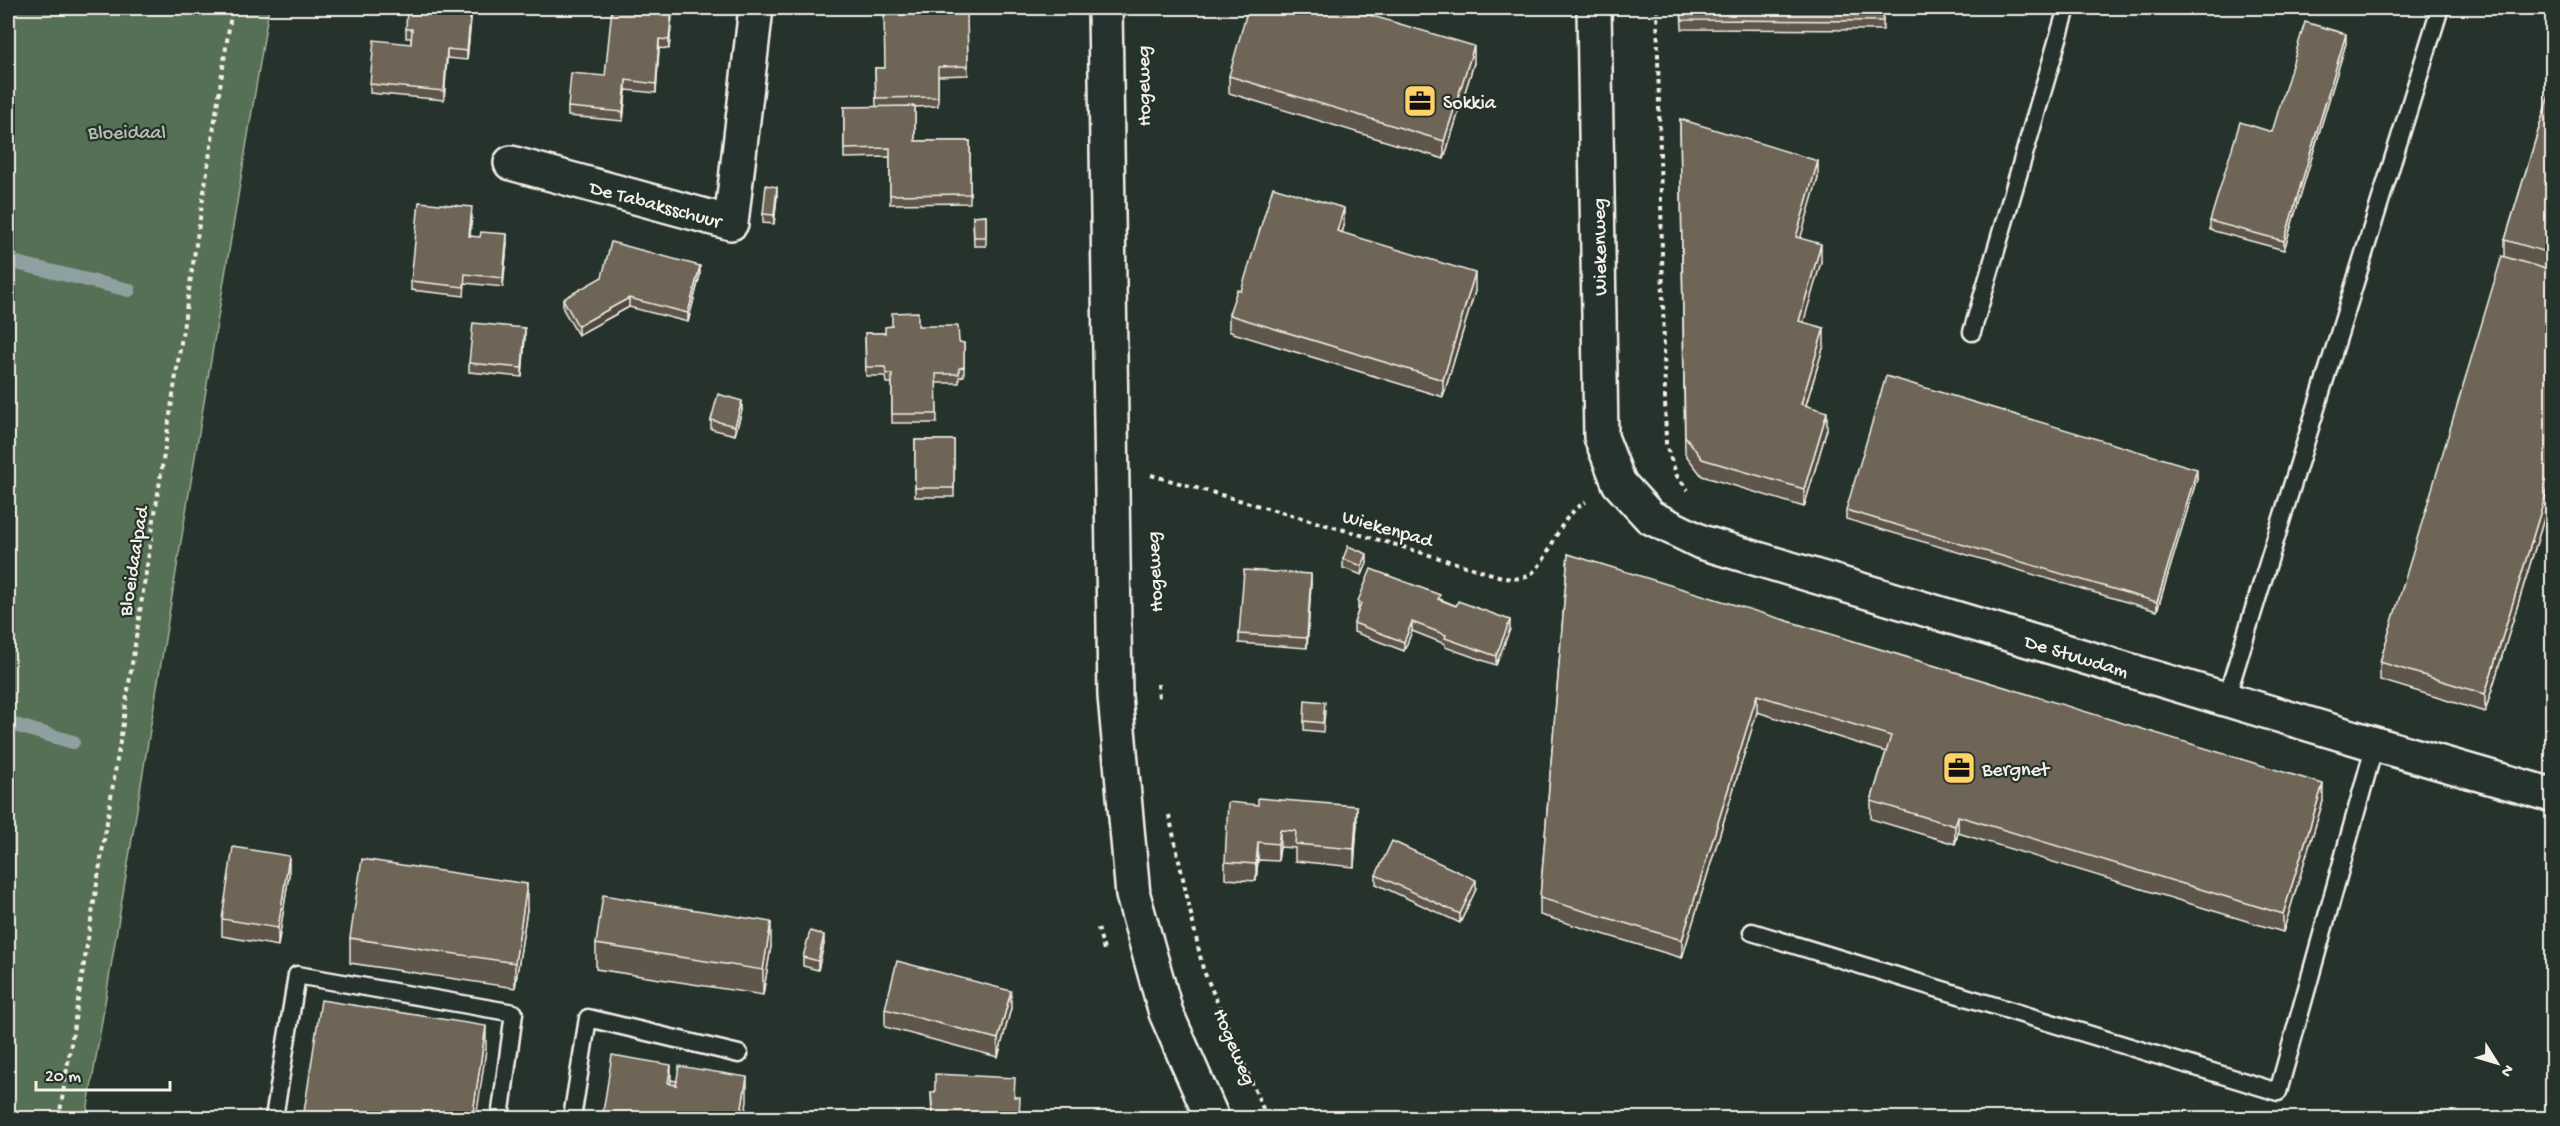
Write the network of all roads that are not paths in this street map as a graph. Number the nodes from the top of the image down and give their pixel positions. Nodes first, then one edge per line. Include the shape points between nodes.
1 (756, 8) edge
2 (1105, 8) edge
3 (1594, 8) edge
4 (2067, 8) edge
5 (2440, 8) edge
6 (511, 163) dead end
7 (1972, 332) dead end
8 (1619, 483) joint
9 (2226, 699) junction
10 (2375, 744) junction
11 (2553, 795) edge
12 (1752, 932) dead end
13 (739, 1054) dead end
14 (274, 1119) edge
15 (500, 1119) edge
16 (572, 1119) edge
17 (1212, 1119) edge

1 - 6 street, De Tabaksschuur via 731,223
2 - 17 street, Hogeweg via 1115,696 1133,895 1166,1013
3 - 8 street, Wiekenweg via 1601,437
4 - 7 lane
5 - 9 lane
8 - 9 street, De Stuwdam via 1650,517 1701,542
9 - 10 street, De Stuwdam
10 - 11 street, De Stuwdam
10 - 12 lane via 2278,1092
13 - 16 lane via 588,1017
14 - 15 lane via 297,975 514,1013

